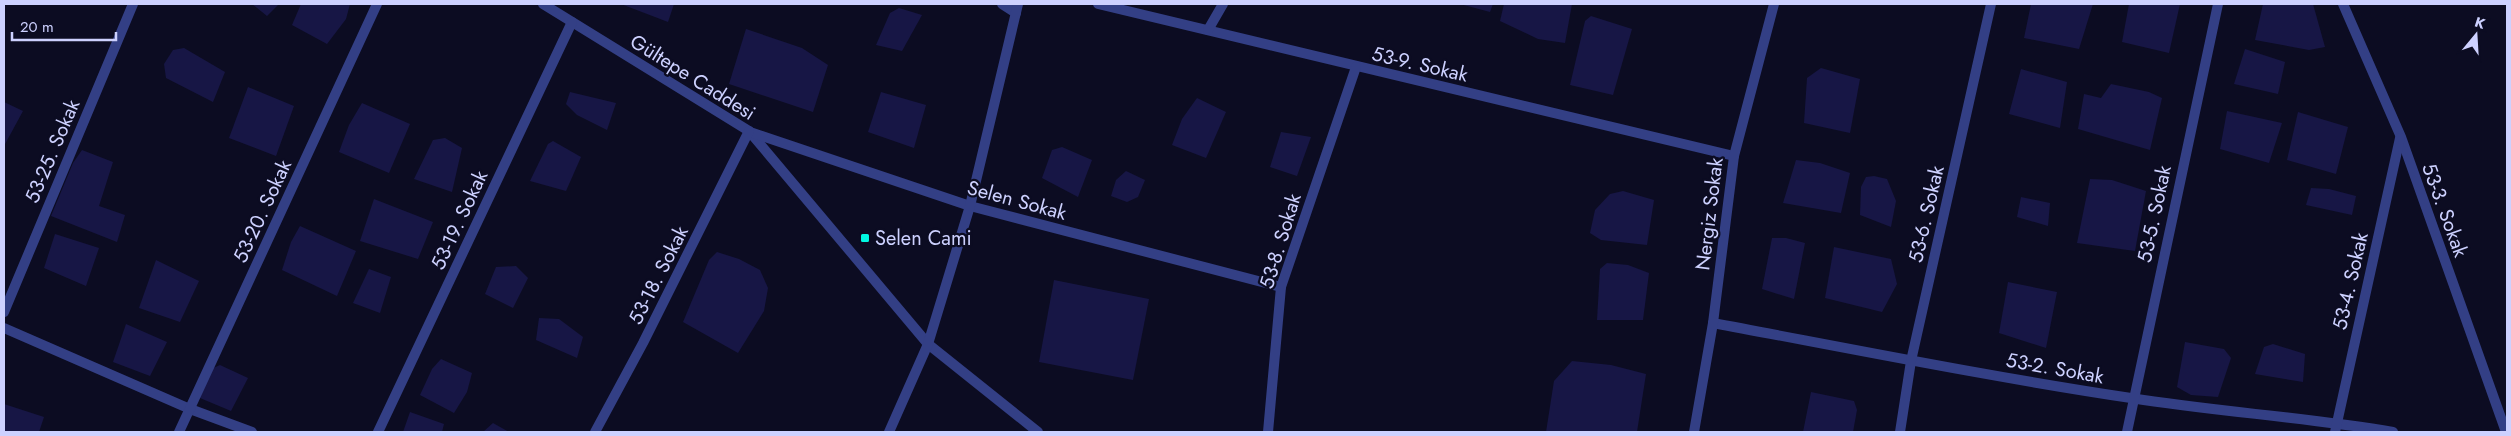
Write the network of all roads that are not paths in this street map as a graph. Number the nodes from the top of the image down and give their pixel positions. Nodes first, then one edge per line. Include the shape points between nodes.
1 (134, 4) edge
2 (377, 4) edge
3 (543, 4) edge
4 (1002, 4) edge
5 (1098, 4) edge
6 (1223, 4) edge
7 (1774, 4) edge
8 (1991, 4) edge
9 (2218, 4) edge
10 (2343, 4) edge
11 (1017, 8) edge
12 (572, 22) junction
13 (1208, 30) junction
14 (1356, 67) junction
15 (749, 131) junction
16 (2401, 137) junction
17 (1734, 156) junction
18 (970, 206) junction
19 (1281, 287) junction
20 (4, 312) edge
21 (1714, 323) junction
22 (4, 328) edge
23 (928, 344) junction
24 (1911, 361) junction
25 (2132, 399) junction
26 (190, 409) junction
27 (2336, 427) edge
28 (179, 432) edge
29 (252, 432) edge
30 (378, 432) edge
31 (595, 432) edge
32 (889, 432) edge
33 (1038, 432) edge
34 (1268, 432) edge
35 (1694, 432) edge
36 (1900, 432) edge
37 (2127, 432) edge
38 (2393, 432) edge
39 (2506, 432) edge

1 - 20 street, 53-25. Sokak
2 - 26 street, 53-20. Sokak
3 - 12 street, Gültepe Caddesi
4 - 11 street
5 - 13 street, 53-9. Sokak
6 - 13 street
7 - 17 street, Nergiz Sokak
8 - 24 street, 53-6. Sokak
9 - 25 street, 53-5. Sokak
10 - 16 street, 53-3. Sokak
11 - 18 street
12 - 15 street, Gültepe Caddesi
12 - 30 street, 53-19. Sokak
13 - 14 street, 53-9. Sokak
14 - 17 street, 53-9. Sokak
14 - 19 street, 53-8. Sokak
15 - 18 street, Selen Sokak
15 - 23 street, Gültepe Caddesi
15 - 31 street, 53-18. Sokak
16 - 27 street, 53-4. Sokak
16 - 39 street, 53-3. Sokak
17 - 21 street, Nergiz Sokak
18 - 19 street, Selen Sokak
18 - 23 street
19 - 34 street, 53-8. Sokak
21 - 24 street, 53-2. Sokak
21 - 35 street, Nergiz Sokak
22 - 26 street
23 - 32 street
23 - 33 street, Gültepe Caddesi
24 - 25 street, 53-2. Sokak
24 - 36 street, 53-6. Sokak
25 - 27 street, 53-2. Sokak
25 - 37 street, 53-5. Sokak
26 - 28 street, 53-20. Sokak
26 - 29 street
27 - 38 street, 53-2. Sokak

